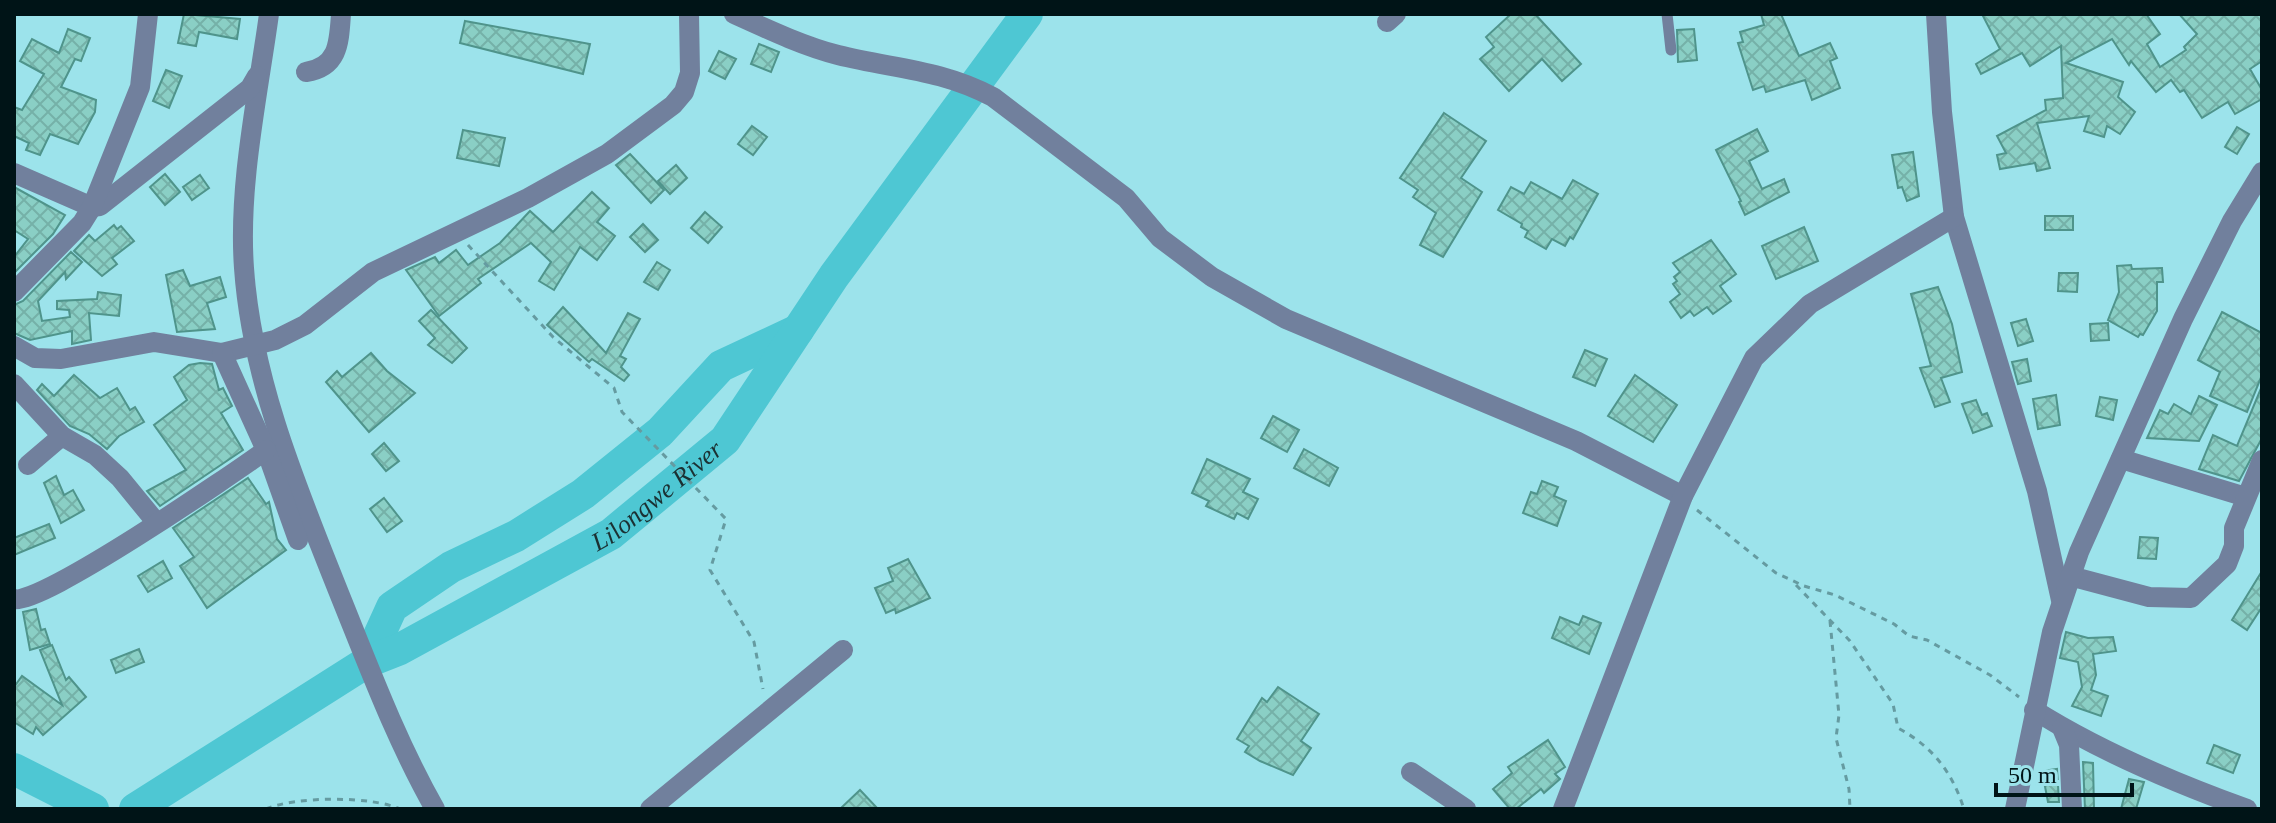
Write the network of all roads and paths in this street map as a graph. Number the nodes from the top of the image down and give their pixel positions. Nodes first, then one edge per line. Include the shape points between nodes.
1 (148, 14) edge
2 (269, 14) edge
3 (341, 14) edge
4 (689, 14) edge
5 (734, 14) edge
6 (1667, 14) edge
7 (1936, 14) edge
8 (1671, 50) dead end
9 (306, 72) dead end
10 (257, 76) junction
11 (14, 173) edge
12 (2260, 182) edge
13 (92, 207) junction
14 (1954, 217) junction
15 (456, 232) junction
16 (14, 292) edge
17 (253, 345) junction
18 (14, 346) edge
19 (222, 353) junction
20 (14, 384) edge
21 (62, 436) junction
22 (266, 450) junction
23 (2121, 459) junction
24 (2262, 460) edge
25 (28, 465) dead end
26 (1683, 496) junction
27 (2246, 497) junction
28 (156, 522) junction
29 (298, 540) dead end
30 (2070, 576) junction
31 (1793, 582) junction
32 (14, 599) edge
33 (2061, 600) junction
34 (1830, 621) junction
35 (843, 650) dead end
36 (2034, 710) junction
37 (770, 712) junction
38 (2062, 728) junction
39 (1411, 772) dead end
40 (266, 809) edge
41 (400, 809) edge
42 (435, 809) edge
43 (650, 809) edge
44 (1466, 809) edge
45 (1563, 809) edge
46 (1850, 809) edge
47 (1964, 809) edge
48 (2015, 809) edge
49 (2072, 809) edge
50 (2247, 809) edge

1 - 13 street via 140,87
2 - 10 street
3 - 9 street via 332,61
4 - 15 street via 690,73 673,105 607,154
5 - 26 street via 836,54 936,72 974,87 1126,198 1160,238 1212,277 1286,319 1576,441
6 - 8 lane
7 - 14 street
10 - 13 street via 250,88 129,185
10 - 17 street via 243,264
11 - 13 street
12 - 23 street via 2209,266
13 - 16 street
14 - 26 street via 1810,304 1769,341 1735,390
14 - 33 street via 2037,491
15 - 17 street via 373,272 305,325
15 - 37 path via 553,337 614,388 622,412 726,519 710,570 754,642
17 - 19 street
17 - 42 street via 323,552 411,767
18 - 19 street via 35,358 154,342
19 - 22 street
20 - 21 street
21 - 25 street
21 - 28 street via 95,455
22 - 28 street
22 - 29 street
23 - 27 street
23 - 30 street
24 - 27 street
26 - 31 path
26 - 45 street
27 - 30 street via 2227,564 2191,598 2149,597
28 - 32 street via 80,572 32,597
30 - 33 street
31 - 34 path
31 - 36 path via 1835,595 1909,636 1927,640 2006,685
33 - 36 street
34 - 46 path via 1839,715 1836,738
34 - 47 path via 1893,704 1898,728 1939,758
35 - 37 street
36 - 38 street
36 - 48 street
37 - 43 street
38 - 49 street via 2069,745
38 - 50 street
39 - 44 street
40 - 41 path via 317,798

